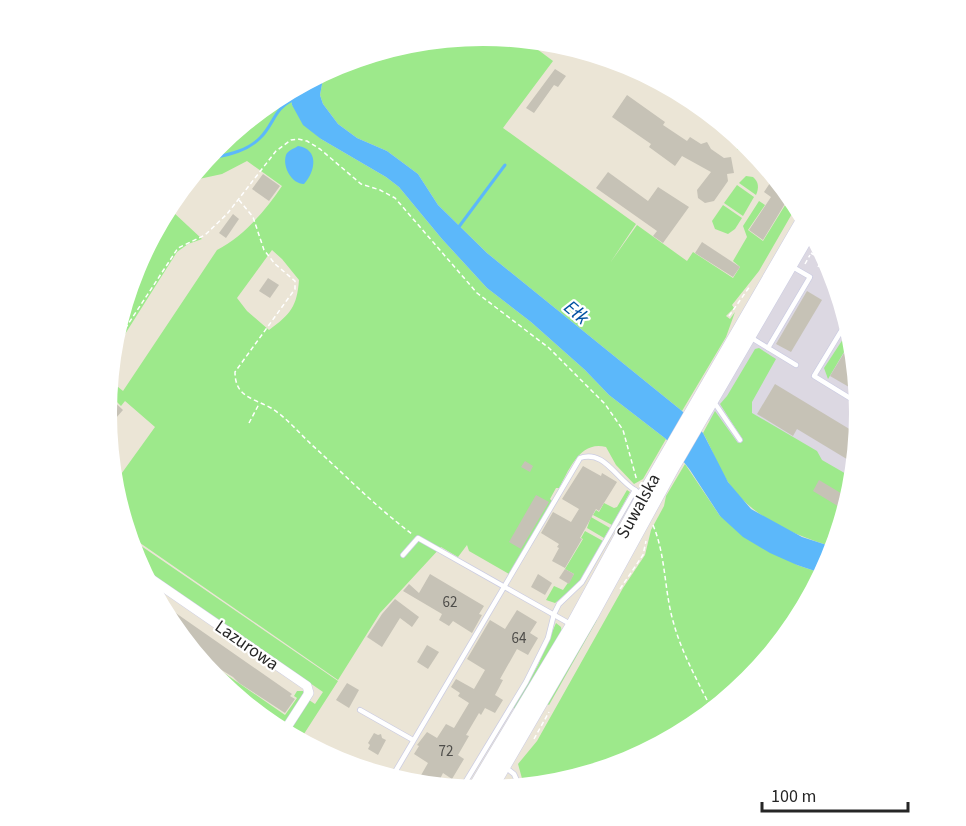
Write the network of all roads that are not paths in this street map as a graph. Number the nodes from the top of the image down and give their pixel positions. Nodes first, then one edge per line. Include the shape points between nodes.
1 (799, 229) edge
2 (805, 238) edge
3 (786, 262) junction
4 (840, 333) edge
5 (744, 334) junction
6 (768, 348) junction
7 (796, 365) dead end
8 (849, 397) edge
9 (703, 407) junction
10 (740, 440) dead end
11 (644, 495) junction
12 (403, 555) dead end
13 (159, 585) edge
14 (505, 587) junction
15 (554, 614) junction
16 (578, 628) junction
17 (360, 710) dead end
18 (514, 715) junction
19 (289, 724) edge
20 (413, 740) junction
21 (499, 763) junction
22 (397, 769) edge
23 (516, 778) edge
24 (468, 779) edge
25 (483, 780) edge
26 (493, 780) edge

1 - 3 street, Suwalska
2 - 3 street, Suwalska
3 - 5 street, Suwalska
3 - 6 lane via 810,277
4 - 8 lane via 814,376
5 - 6 lane
5 - 9 street, Suwalska
6 - 7 lane
9 - 10 lane via 716,405
9 - 11 street, Suwalska
11 - 14 lane, Suwalska via 627,486 599,458 580,458
11 - 15 lane via 582,582
11 - 16 street, Suwalska
11 - 16 street, Suwalska via 643,518
12 - 14 lane via 418,538
13 - 19 street, Lazurowa via 307,686 309,693
14 - 15 lane
14 - 20 lane, Suwalska
15 - 16 lane
15 - 18 lane via 546,643
16 - 18 street, Suwalska
16 - 21 street, Suwalska
17 - 20 lane
18 - 21 street, Suwalska
18 - 24 lane
20 - 22 lane, Suwalska
21 - 23 lane
21 - 25 street, Suwalska
21 - 26 street, Suwalska

